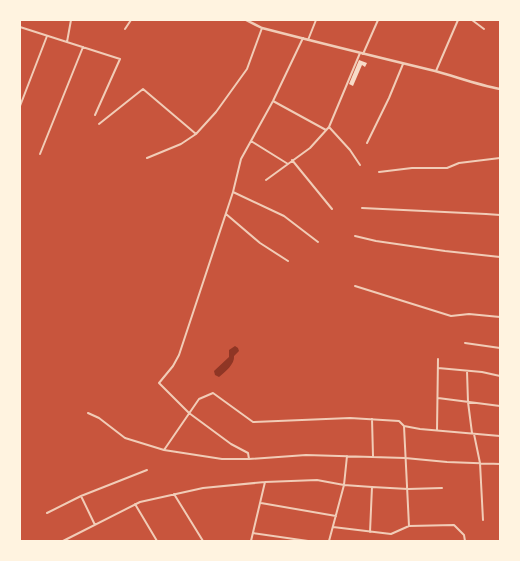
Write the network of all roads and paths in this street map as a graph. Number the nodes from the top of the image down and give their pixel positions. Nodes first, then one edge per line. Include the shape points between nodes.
1 (71, 20) edge
2 (131, 20) edge
3 (246, 20) edge
4 (316, 20) edge
5 (378, 20) edge
6 (458, 20) edge
7 (472, 20) edge
8 (20, 27) edge
9 (262, 28) junction
10 (125, 29) dead end
11 (484, 29) dead end
12 (47, 36) junction
13 (302, 38) junction
14 (308, 40) junction
15 (67, 42) junction
16 (83, 47) junction
17 (361, 53) junction
18 (403, 64) junction
19 (436, 71) junction
20 (500, 89) edge
21 (273, 101) junction
22 (20, 106) edge
23 (95, 115) dead end
24 (99, 124) dead end
25 (330, 127) junction
26 (326, 131) junction
27 (196, 134) junction
28 (251, 141) junction
29 (367, 143) dead end
30 (40, 154) dead end
31 (147, 158) dead end
32 (500, 158) edge
33 (292, 160) junction
34 (288, 164) junction
35 (360, 165) dead end
36 (379, 172) dead end
37 (266, 180) dead end
38 (233, 192) junction
39 (362, 208) dead end
40 (332, 209) dead end
41 (226, 214) junction
42 (500, 216) edge
43 (355, 236) dead end
44 (318, 242) dead end
45 (500, 257) edge
46 (288, 261) dead end
47 (355, 286) dead end
48 (500, 317) edge
49 (465, 343) dead end
50 (500, 348) edge
51 (438, 359) dead end
52 (438, 368) junction
53 (467, 371) junction
54 (500, 376) edge
55 (438, 398) junction
56 (468, 402) junction
57 (500, 406) edge
58 (88, 413) dead end
59 (189, 413) junction
60 (372, 419) junction
61 (404, 426) junction
62 (437, 430) junction
63 (473, 434) junction
64 (500, 436) edge
65 (164, 450) junction
66 (347, 456) junction
67 (373, 456) junction
68 (405, 458) junction
69 (249, 459) junction
70 (480, 463) junction
71 (500, 464) edge
72 (147, 470) dead end
73 (265, 482) junction
74 (344, 485) junction
75 (372, 487) junction
76 (442, 488) dead end
77 (408, 489) junction
78 (174, 494) junction
79 (81, 496) junction
80 (261, 503) junction
81 (134, 504) junction
82 (47, 514) dead end
83 (336, 516) junction
84 (483, 520) dead end
85 (95, 525) junction
86 (409, 526) junction
87 (333, 527) junction
88 (370, 532) junction
89 (253, 533) junction
90 (63, 541) edge
91 (157, 541) edge
92 (203, 541) edge
93 (251, 541) edge
94 (308, 541) edge
95 (329, 541) edge
96 (465, 541) edge

1 - 15 street
2 - 10 street
3 - 9 street
4 - 14 street
5 - 17 street
6 - 19 street
7 - 11 street
8 - 12 street
9 - 13 street
9 - 27 street via 247,69 216,112
12 - 15 street
12 - 22 street
13 - 14 street
13 - 21 street
14 - 17 street
15 - 16 street
16 - 23 street via 120,59
16 - 30 street
17 - 18 street
17 - 25 street
18 - 19 street
18 - 29 street via 390,98
19 - 20 street
21 - 26 street
21 - 28 street
24 - 27 street via 143,89
25 - 26 street
25 - 35 street
26 - 33 street via 310,148
27 - 31 street via 181,144
28 - 34 street
28 - 38 street via 241,159
32 - 36 street via 459,163 447,168 412,168
33 - 34 street
33 - 40 street
34 - 37 street
38 - 41 street
38 - 44 street via 284,216
39 - 42 street
41 - 46 street via 260,243
41 - 59 street via 179,355 159,383
43 - 45 street
47 - 48 street via 451,316 468,314
49 - 50 street
51 - 52 street
52 - 53 street
52 - 55 street
53 - 54 street
53 - 56 street
55 - 56 street
55 - 62 street
56 - 57 street
56 - 63 street
58 - 65 street via 99,418 124,438
59 - 60 street via 199,399 213,393 253,422
59 - 65 street
59 - 69 street via 248,454
60 - 61 street via 399,421
60 - 67 street
61 - 62 street
61 - 68 street
62 - 63 street
63 - 64 street
63 - 70 street
65 - 69 street via 222,459
66 - 67 street
66 - 69 street via 306,455
66 - 74 street
67 - 68 street
68 - 70 street
68 - 77 street
70 - 71 street
70 - 84 street
72 - 79 street
73 - 74 street via 317,480
73 - 78 street via 203,488
73 - 80 street
74 - 75 street
74 - 83 street
75 - 77 street
75 - 88 street
76 - 77 street
77 - 86 street
78 - 81 street
78 - 92 street
79 - 82 street
79 - 85 street
80 - 83 street
80 - 89 street
81 - 85 street
81 - 91 street
83 - 87 street
85 - 90 street
86 - 88 street via 391,534
86 - 96 street via 454,525 464,535
87 - 88 street
87 - 95 street
89 - 93 street
89 - 94 street

